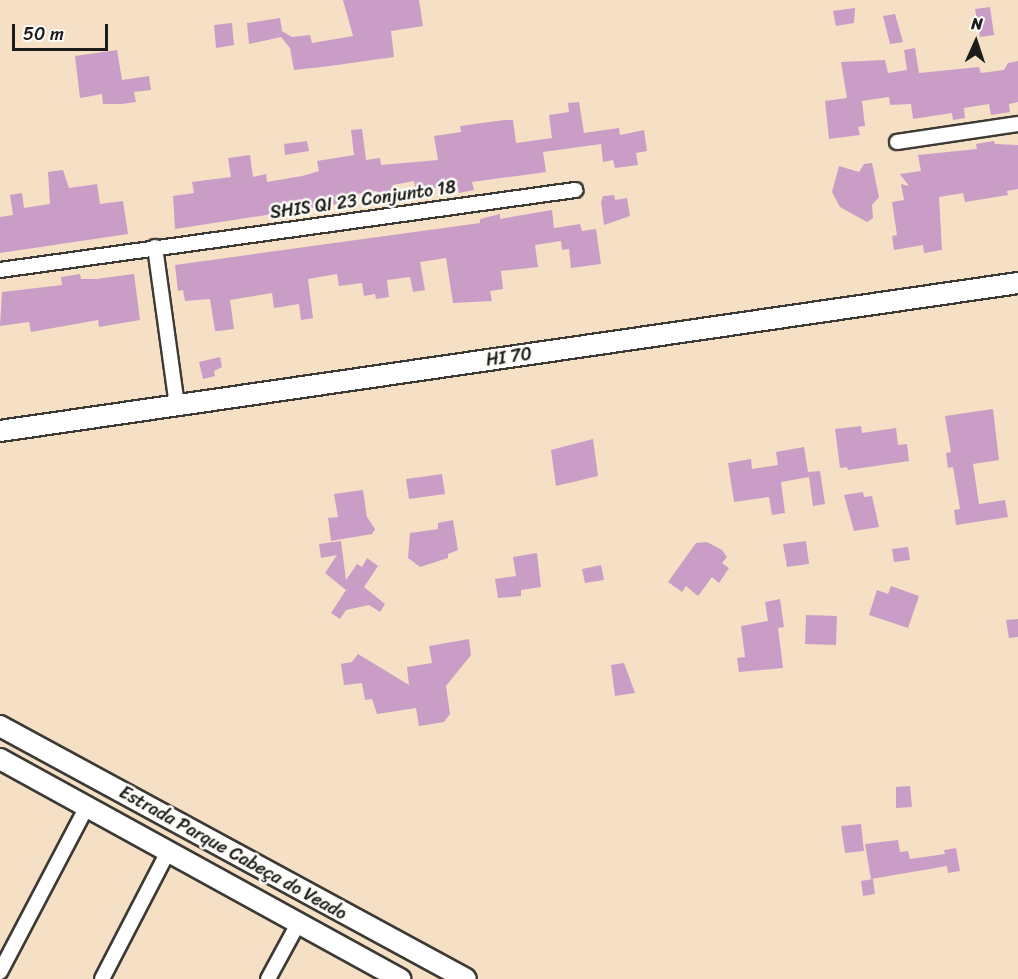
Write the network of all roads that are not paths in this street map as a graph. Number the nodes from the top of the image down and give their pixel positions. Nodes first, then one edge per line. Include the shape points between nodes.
1 (1018, 124) edge
2 (897, 142) dead end
3 (575, 190) dead end
4 (155, 247) junction
5 (0, 270) edge
6 (1018, 283) edge
7 (177, 405) junction
8 (0, 431) edge
9 (0, 726) edge
10 (0, 759) edge
11 (87, 806) junction
12 (169, 850) junction
13 (299, 922) junction
14 (0, 972) edge
15 (379, 974) edge
16 (102, 979) edge
17 (268, 979) edge
18 (400, 979) edge
19 (466, 979) edge

1 - 2 street
3 - 4 street, SHIS QI 23 Conjunto 18
4 - 5 street, SHIS QI 23 Conjunto 18
4 - 7 street
6 - 7 street, HI 70
7 - 8 street, HI 70
9 - 19 street, Estrada Parque Cabeça do Veado
10 - 11 street, Estrada Parque Cabeça do Veado
11 - 12 street, Estrada Parque Cabeça do Veado
11 - 14 street
12 - 13 street, Estrada Parque Cabeça do Veado
12 - 16 street
13 - 15 street, Estrada Parque Cabeça do Veado
13 - 17 street
15 - 18 street, Estrada Parque Cabeça do Veado

